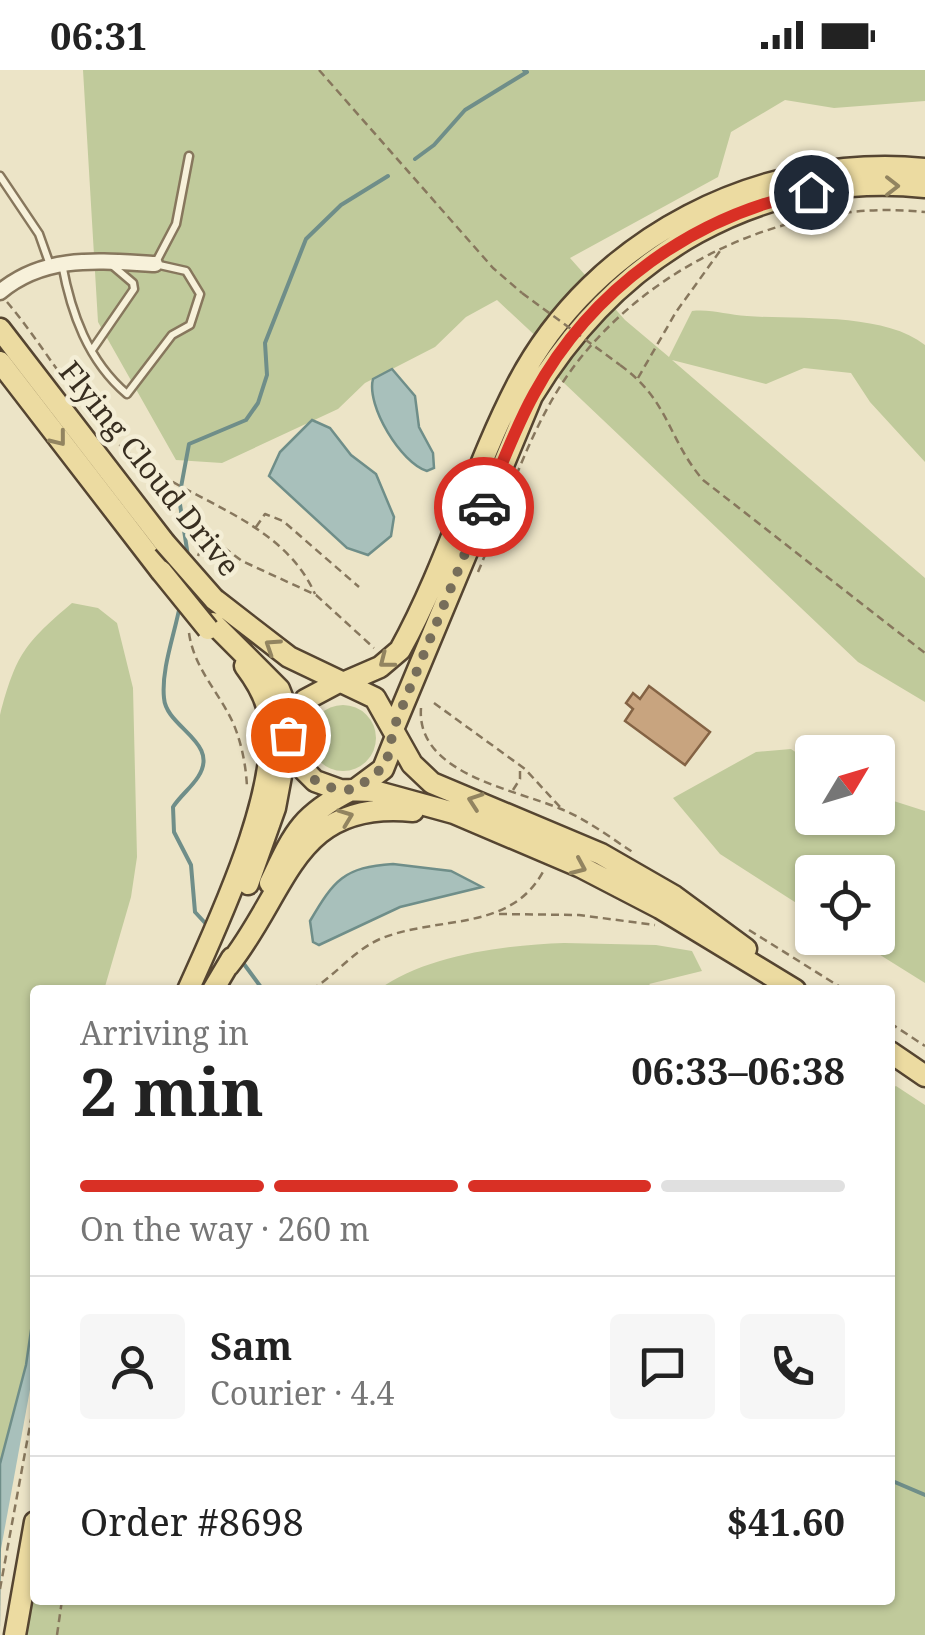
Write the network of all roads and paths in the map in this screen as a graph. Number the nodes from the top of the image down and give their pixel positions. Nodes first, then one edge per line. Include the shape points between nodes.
1 (319, 70) edge
2 (189, 156) dead end
3 (925, 169) edge
4 (0, 176) edge
5 (925, 187) edge
6 (925, 212) edge
7 (721, 250) junction
8 (108, 262) junction
9 (56, 264) junction
10 (156, 264) junction
11 (0, 293) edge
12 (0, 329) edge
13 (92, 350) junction
14 (0, 362) edge
15 (638, 378) junction
16 (255, 528) junction
17 (196, 572) dead end
18 (477, 573) dead end
19 (359, 587) dead end
20 (316, 595) junction
21 (188, 619) dead end
22 (211, 626) junction
23 (374, 648) dead end
24 (925, 652) edge
25 (340, 683) junction
26 (422, 700) dead end
27 (434, 703) dead end
28 (288, 732) junction
29 (394, 733) junction
30 (520, 765) junction
31 (353, 789) junction
32 (512, 790) junction
33 (247, 793) dead end
34 (562, 809) junction
35 (528, 845) junction
36 (551, 854) junction
37 (638, 856) dead end
38 (248, 906) junction
39 (498, 914) junction
40 (658, 925) dead end
41 (749, 930) dead end
42 (192, 985) edge
43 (201, 985) edge
44 (216, 985) edge
45 (318, 985) edge
46 (789, 985) edge
47 (790, 985) edge
48 (837, 985) edge
49 (895, 1026) edge
50 (925, 1046) edge
51 (895, 1055) edge
52 (925, 1076) edge
53 (30, 1425) edge
54 (30, 1550) edge
55 (0, 1589) edge
56 (61, 1605) edge
57 (15, 1635) edge
58 (57, 1635) edge

1 - 15 path, bridge via 492,268
2 - 10 lane via 176,224
3 -> 25 main road via 829,170 768,182 683,218 613,266 566,312 518,384 400,650 380,668
4 - 9 lane
29 -> 5 main road via 532,396 600,304 687,238 756,207 838,187
6 - 7 path via 829,215
7 - 15 path
7 - 18 path via 622,311 575,365 538,430
8 - 9 street
8 - 10 street
8 - 13 lane via 134,290
9 - 11 street
9 - 13 lane
10 - 13 lane via 186,271 200,294 190,325 172,335 127,394
11 - 16 path via 112,438 159,474
25 -> 12 main road, Flying Cloud Drive, bridge via 267,643 214,599
14 -> 22 main road, Flying Cloud Drive, bridge
15 - 24 path via 658,398 703,480
16 - 19 path via 265,514 284,520
16 - 20 path via 289,556
17 - 20 path via 209,538 242,562
20 - 23 path
21 - 33 path via 194,659 234,724
22 - 28 main road, Flying Cloud Drive via 275,684 286,704
22 - 38 main road via 255,680 270,720
25 - 28 main road via 304,700
25 - 29 main road, Flying Cloud Drive via 375,698
26 - 32 path via 422,728 433,750
27 - 30 path
28 - 31 main road, Flying Cloud Drive via 295,759 309,776
28 - 38 main road
29 - 31 main road via 383,769
47 -> 29 main road, Flying Cloud Drive via 638,874 432,783
30 - 32 path
30 - 34 path
31 - 35 main road, Flying Cloud Drive via 454,813
31 - 38 main road via 319,806 296,828
32 - 34 path
34 - 37 path
35 - 36 main road, Flying Cloud Drive
38 -> 35 main road via 312,838 355,812 431,814
36 - 39 path via 532,891
36 -> 46 main road, Flying Cloud Drive via 635,894
38 - 42 main road
38 - 43 main road
38 - 44 main road
39 - 40 path
39 - 45 path via 376,941
41 - 48 path
49 - 50 path
51 - 52 main road
53 - 55 path
54 - 57 main road
56 - 58 path

